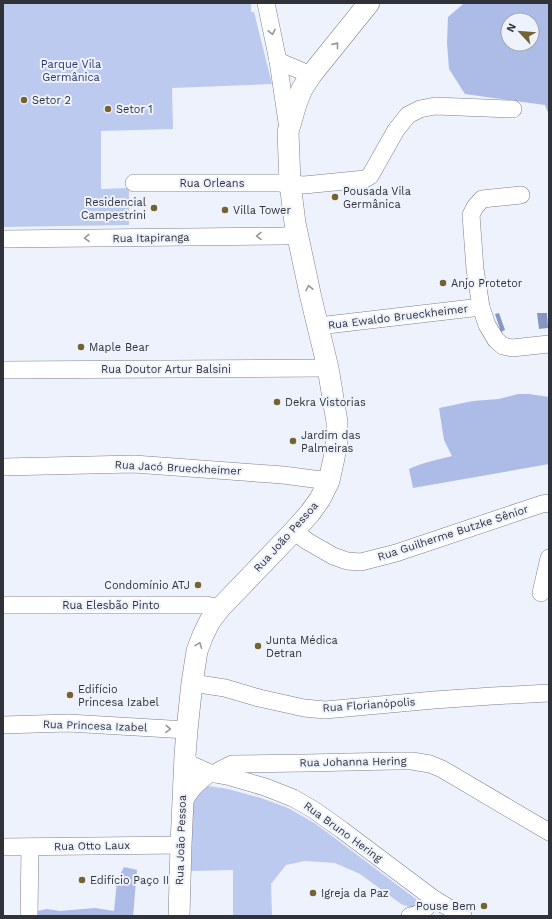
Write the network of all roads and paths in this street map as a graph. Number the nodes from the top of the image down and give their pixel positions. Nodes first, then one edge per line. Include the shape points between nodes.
1 (266, 3) edge
2 (369, 3) edge
3 (278, 61) junction
4 (311, 75) junction
5 (513, 109) dead end
6 (288, 132) junction
7 (134, 183) dead end
8 (290, 183) junction
9 (521, 195) dead end
10 (298, 235) junction
11 (3, 239) edge
12 (480, 307) junction
13 (318, 326) junction
14 (549, 344) edge
15 (328, 368) junction
16 (3, 370) edge
17 (3, 468) edge
18 (329, 482) junction
19 (549, 503) edge
20 (294, 530) junction
21 (549, 558) edge
22 (541, 593) dead end
23 (3, 605) edge
24 (220, 608) junction
25 (192, 683) junction
26 (549, 694) edge
27 (3, 725) edge
28 (187, 730) junction
29 (185, 755) junction
30 (212, 774) junction
31 (182, 805) junction
32 (549, 832) edge
33 (181, 845) junction
34 (3, 846) edge
35 (30, 847) junction
36 (434, 899) junction
37 (29, 916) edge
38 (179, 916) edge
39 (410, 916) edge
40 (464, 916) edge

1 -> 3 street
4 -> 2 main road, Rua João Pessoa
3 - 4 street
3 - 6 street
4 - 6 main road, Rua João Pessoa via 296,104
5 - 8 street, Rua Orleans via 436,106 420,109 408,115 396,130 370,176 365,179 304,185
6 - 8 main road, Rua João Pessoa
7 - 8 street, Rua Orleans
8 - 10 main road, Rua João Pessoa
9 - 12 street via 482,199 471,215
10 -> 11 street, Rua Itapiranga
13 -> 10 main road, Rua João Pessoa
12 - 13 street, Rua Ewaldo Brueckheimer
12 - 14 street, Rua Ewaldo Brueckheimer via 487,325 503,346 512,348
13 - 15 main road, Rua João Pessoa
15 - 16 street, Rua Doutor Artur Balsini
15 - 18 main road, Rua João Pessoa via 337,434
17 - 18 street, Rua Jacó Brueckheimer via 134,464 283,475
18 - 20 main road, Rua João Pessoa via 310,513
19 - 20 street, Rua Guilherme Butzke Sênior via 361,562 333,556
20 - 24 main road, Rua João Pessoa
21 - 22 street
23 - 24 street, Rua Elesbão Pinto via 206,605
25 -> 24 main road, Rua João Pessoa via 197,651 210,621
25 - 26 street, Rua Florianópolis via 225,688 304,708 326,710 434,700
25 - 28 main road, Rua João Pessoa
27 -> 28 street, Rua Princesa Izabel via 68,723
28 - 29 main road, Rua João Pessoa
29 - 30 street, Rua Bruno Hering via 192,765
29 - 31 main road, Rua João Pessoa
30 - 31 street via 196,784
30 - 32 street, Rua Johanna Hering via 232,764 412,761 430,764
30 - 36 street, Rua Bruno Hering via 231,777 294,798 342,830
31 - 33 main road, Rua João Pessoa
33 - 35 street, Rua Otto Laux
33 - 38 main road, Rua João Pessoa
34 - 35 street, Rua Otto Laux
35 - 37 street
36 - 39 street via 424,911
36 - 40 street, Rua Bruno Hering

